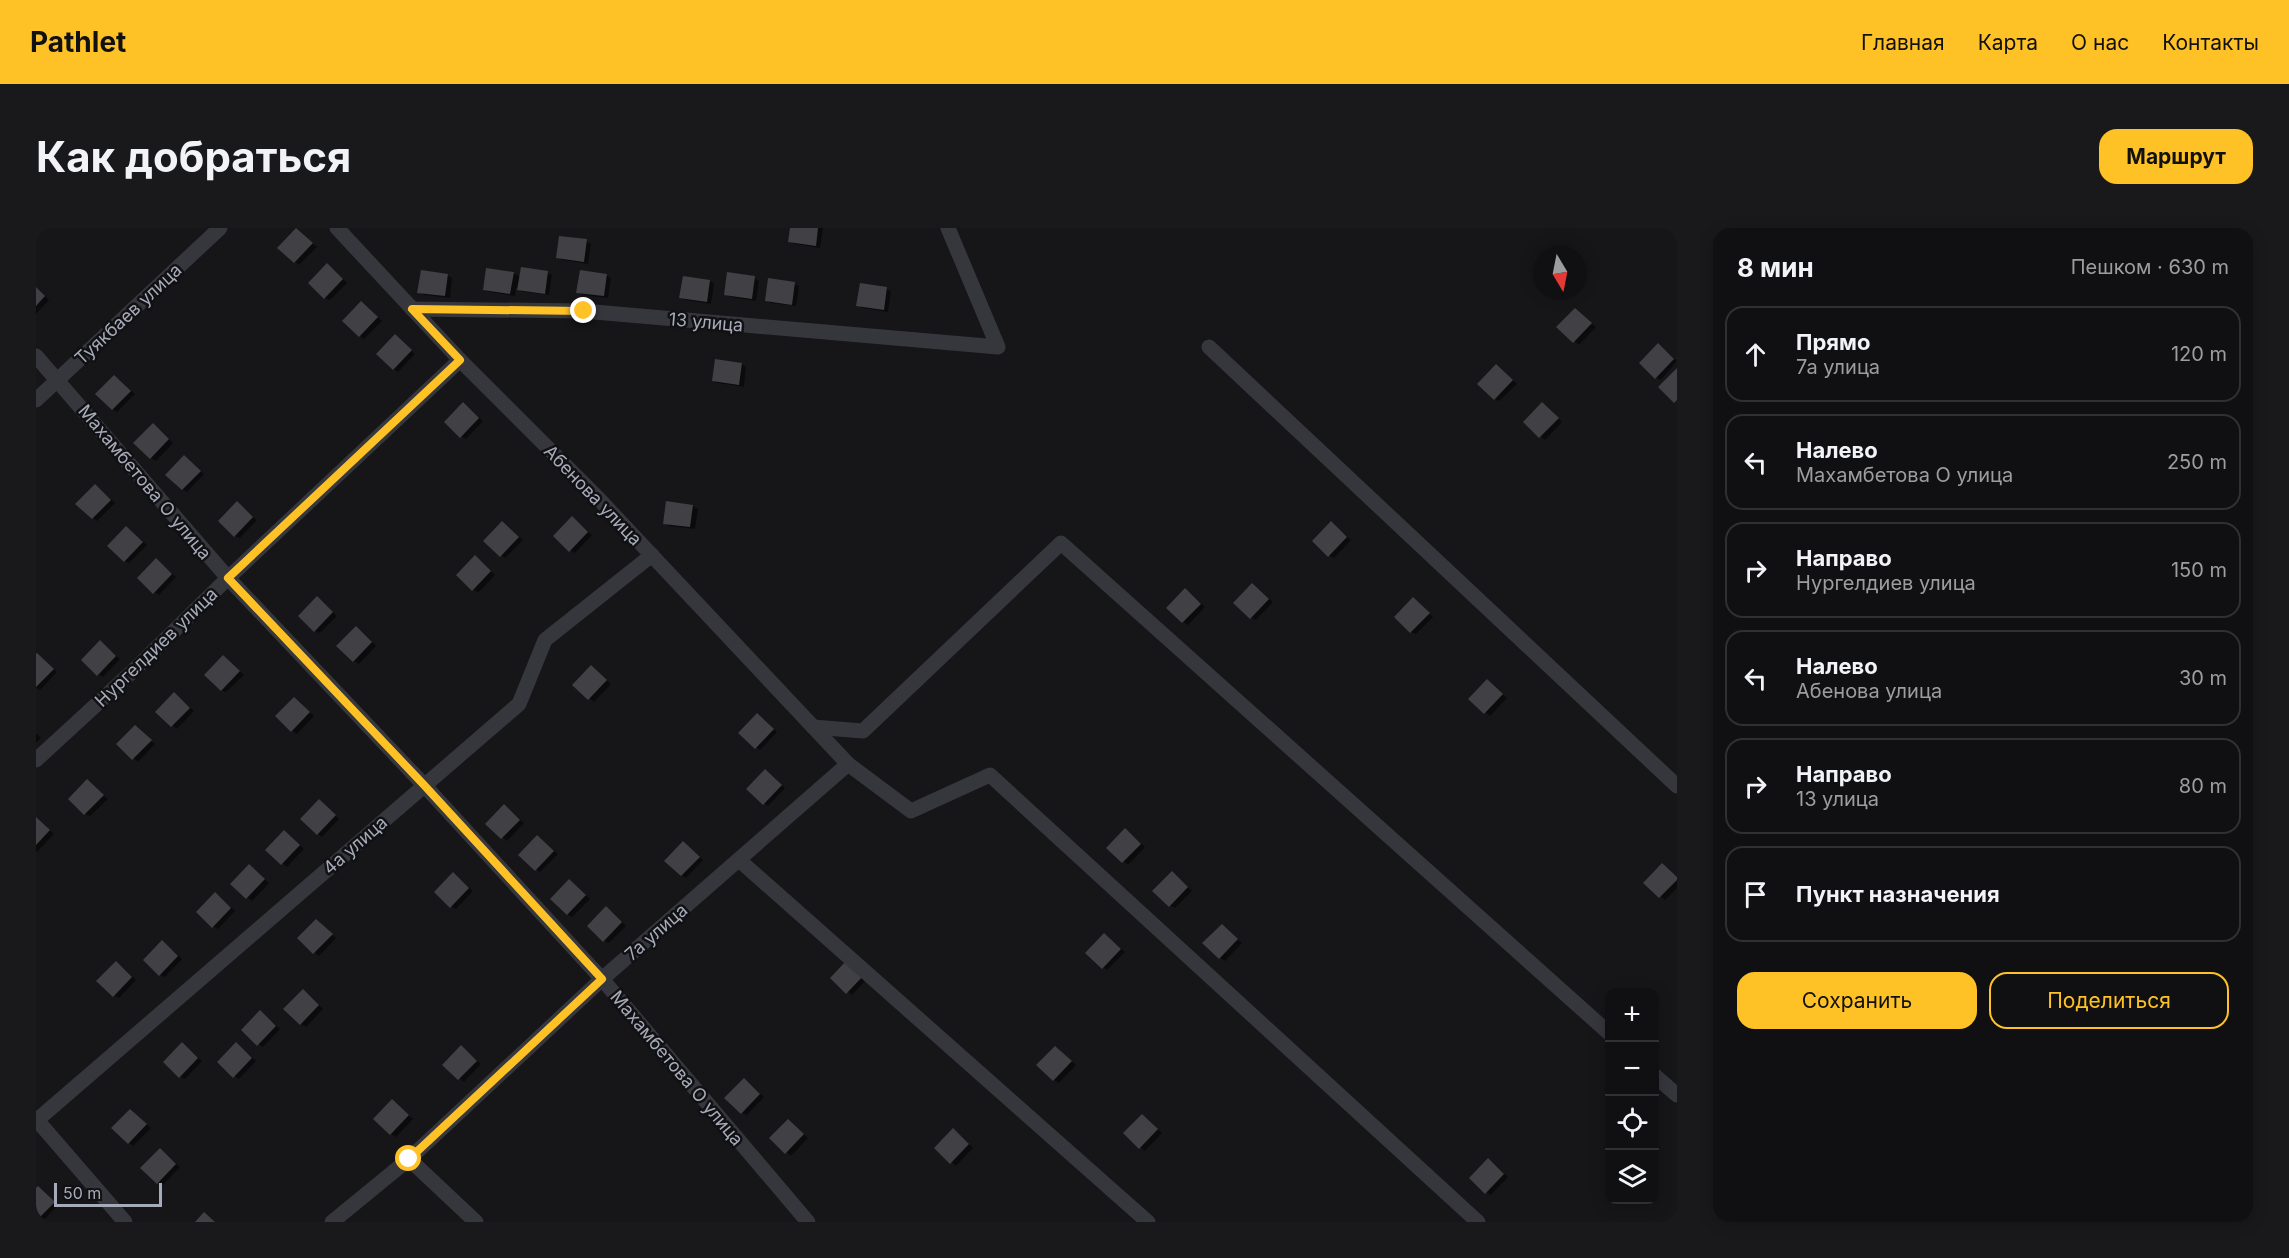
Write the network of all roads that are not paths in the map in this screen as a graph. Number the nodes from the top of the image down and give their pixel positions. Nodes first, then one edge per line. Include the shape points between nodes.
1 (220, 228) edge
2 (337, 228) edge
3 (948, 228) edge
4 (412, 309) junction
5 (1209, 347) dead end
6 (36, 356) edge
7 (460, 360) junction
8 (58, 379) junction
9 (36, 400) edge
10 (652, 555) junction
11 (228, 578) junction
12 (813, 727) junction
13 (36, 760) edge
14 (848, 764) junction
15 (424, 785) junction
16 (1677, 786) edge
17 (739, 860) junction
18 (602, 979) junction
19 (1605, 1030) edge
20 (1659, 1079) edge
21 (1677, 1095) edge
22 (36, 1120) edge
23 (409, 1159) junction
24 (125, 1222) edge
25 (332, 1222) edge
26 (476, 1222) edge
27 (808, 1222) edge
28 (1148, 1222) edge
29 (1478, 1222) edge

1 - 8 street, Туякбаев улица
2 - 4 street, Абенова улица
3 - 4 street, 13 улица via 999,347 584,311
4 - 7 street, Абенова улица
5 - 16 street
6 - 8 street, Махамбетова О улица
7 - 10 street, Абенова улица
7 - 11 street, Нургелдиев улица
8 - 9 street, Туякбаев улица
8 - 11 street, Махамбетова О улица
10 - 12 street, Абенова улица
10 - 15 street, 4а улица via 545,640 519,704
11 - 13 street, Нургелдиев улица
11 - 15 street, Махамбетова О улица
12 - 14 street, Абенова улица
12 - 19 street via 863,731 1060,543
14 - 17 street, 7а улица
14 - 29 street, Абенова улица via 911,811 990,775
15 - 18 street, Махамбетова О улица
15 - 22 street, 4а улица
17 - 18 street, 7а улица
17 - 28 street
18 - 23 street, 7а улица
18 - 27 street, Махамбетова О улица
20 - 21 street
22 - 24 street
23 - 25 street, 7а улица
23 - 26 street

